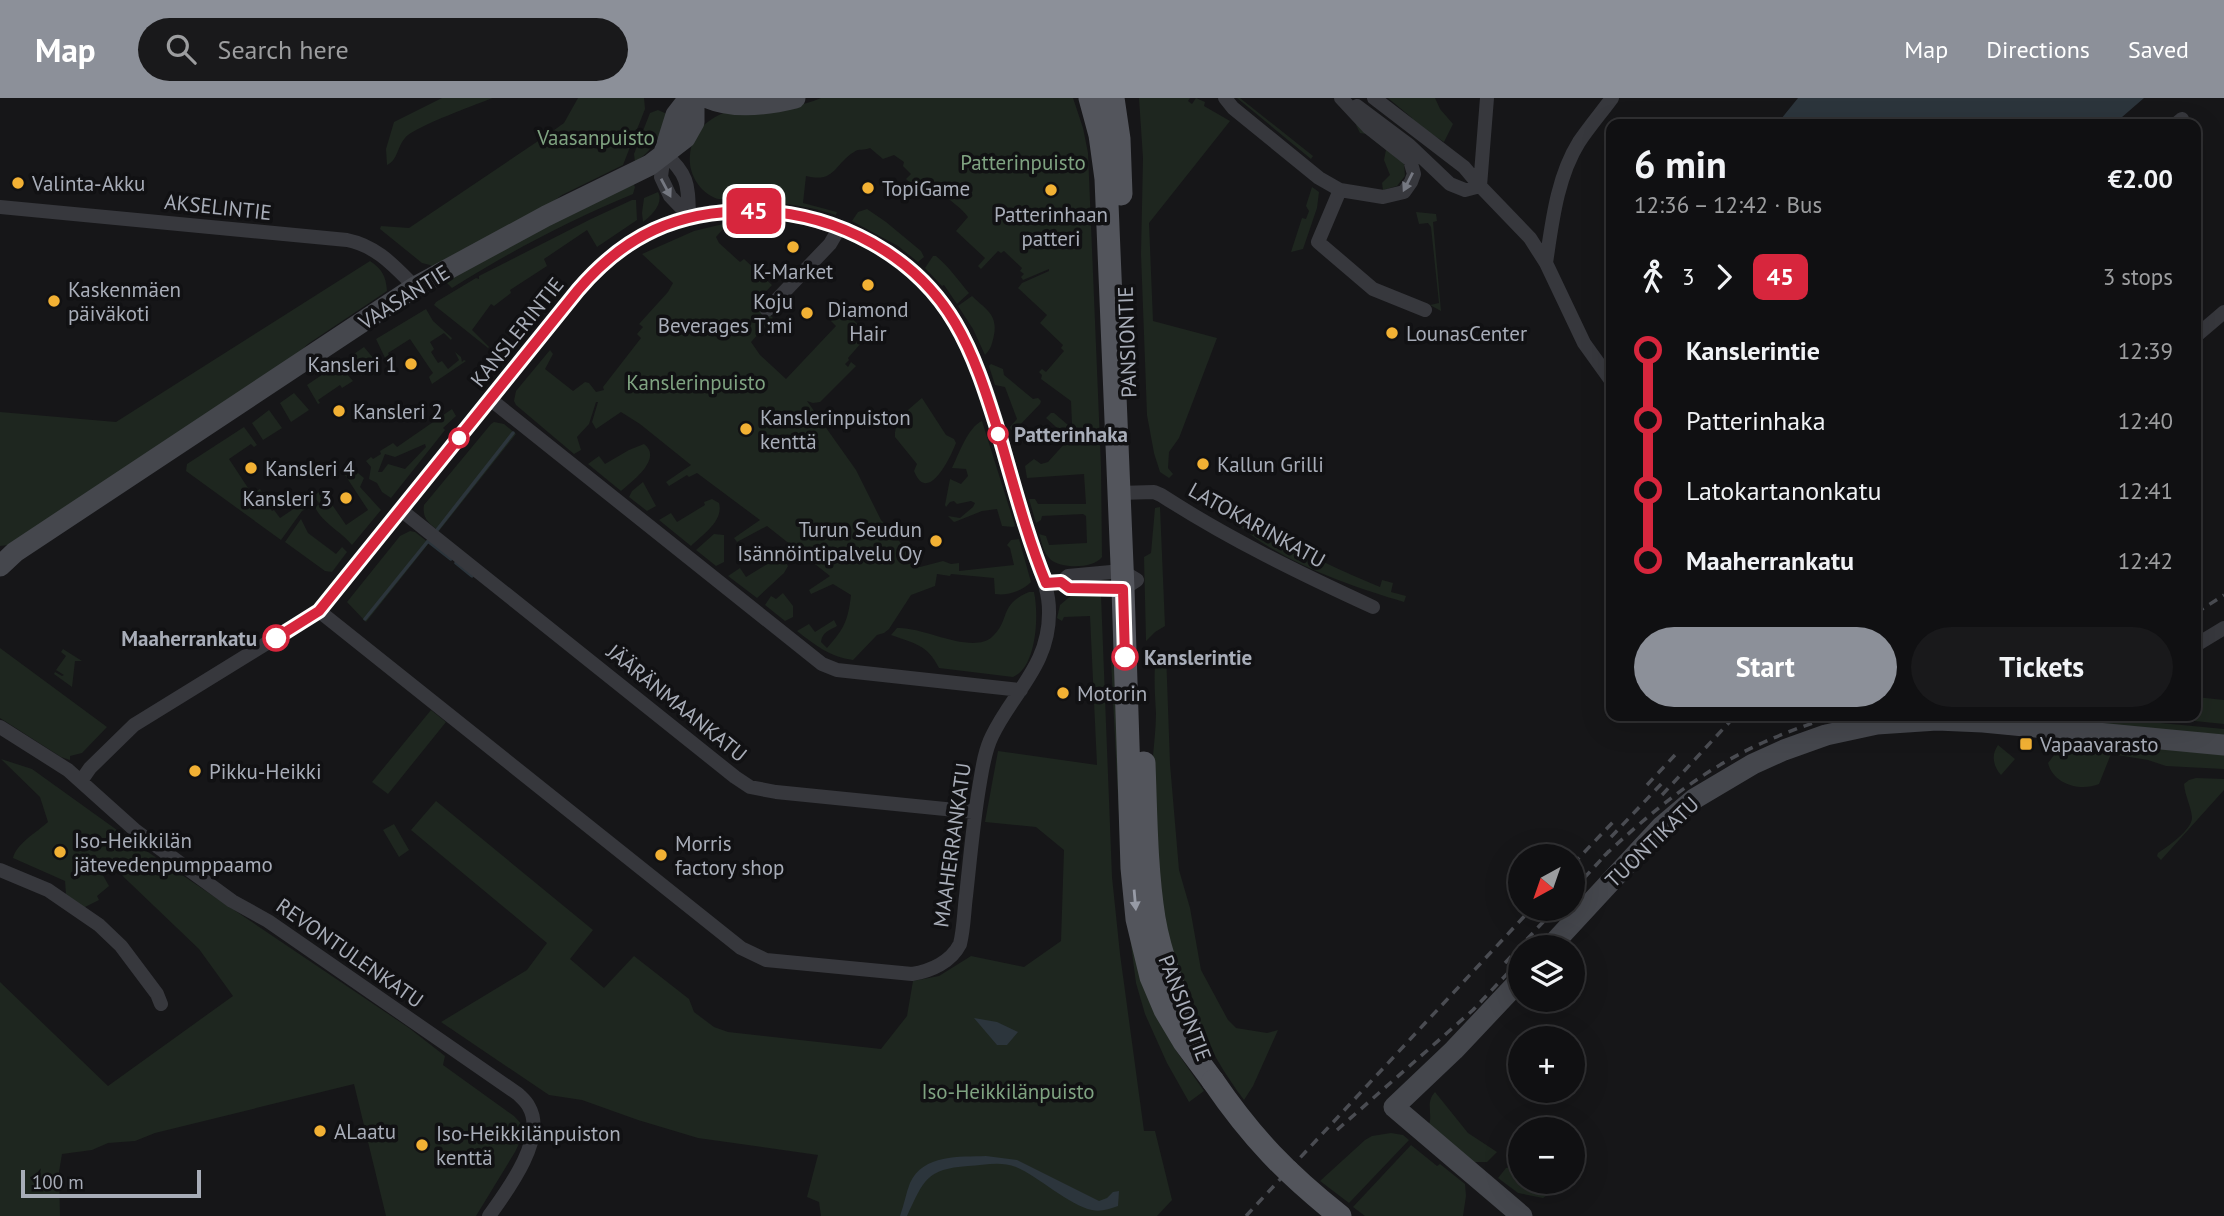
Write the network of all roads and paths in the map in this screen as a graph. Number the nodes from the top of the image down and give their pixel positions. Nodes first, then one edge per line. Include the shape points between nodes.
1 (691, 98) edge
2 (708, 98) edge
3 (795, 98) edge
4 (1090, 98) edge
5 (1113, 98) edge
6 (1225, 98) edge
7 (1343, 98) edge
8 (1374, 98) edge
9 (1487, 98) edge
10 (1612, 98) edge
11 (664, 153) junction
12 (1480, 186) junction
13 (1340, 190) junction
14 (0, 207) edge
15 (690, 216) junction
16 (840, 227) junction
17 (1546, 263) junction
18 (415, 287) junction
19 (768, 310) dead end
20 (1424, 310) dead end
21 (2224, 312) edge
22 (2201, 332) edge
23 (1606, 374) edge
24 (490, 399) junction
25 (1126, 493) junction
26 (401, 510) junction
27 (5, 557) edge
28 (1128, 580) junction
29 (1046, 583) junction
30 (1373, 607) dead end
31 (319, 611) junction
32 (2224, 628) edge
33 (2201, 642) edge
34 (1021, 690) junction
35 (1925, 721) edge
36 (2010, 721) edge
37 (2061, 722) edge
38 (0, 727) edge
39 (2224, 745) edge
40 (81, 781) junction
41 (975, 812) junction
42 (0, 870) edge
43 (1561, 935) edge
44 (1508, 993) edge
45 (161, 1004) dead end
46 (489, 1216) edge
47 (1340, 1216) edge
48 (1522, 1216) edge

1 - 11 street, VAASANTIE via 691,129
2 - 3 street via 762,104
4 - 25 main road, PANSIONTIE via 1106,179
5 - 25 main road, PANSIONTIE via 1120,152
6 - 13 street
7 - 12 street via 1409,145 1450,184 1465,190
7 -> 13 street via 1368,127 1410,160 1414,174 1404,192 1394,196
8 - 12 street via 1457,160
9 - 12 street
10 - 17 street via 1578,143 1570,162 1556,205
11 - 15 street via 679,166 688,186
11 -> 15 street via 660,177 670,196
11 - 18 street, VAASANTIE
12 - 17 street via 1530,238
13 - 20 street via 1318,242 1373,289
14 - 18 street, AKSELINTIE via 356,242 372,248
15 - 16 street, KANSLERINTIE via 727,211 782,213
15 - 24 street, KANSLERINTIE via 645,234 598,268
16 - 19 street via 830,244
16 - 29 street, KANSLERINTIE via 882,249 915,274 963,335 981,377
17 - 23 street via 1584,343
18 - 27 street, VAASANTIE
21 - 22 street
24 - 26 street, KANSLERINTIE
24 - 34 street via 822,664 836,670
25 - 28 main road, PANSIONTIE
25 - 30 street, LATOKARINKATU via 1161,495 1257,551
26 - 31 street, KANSLERINTIE
26 - 41 street, JÄÄRÄNMAANKATU via 750,786
28 - 29 street via 1068,576 1061,582
28 - 47 main road, PANSIONTIE, bridge via 1132,868 1141,944 1151,977 1184,1042 1246,1127 1303,1186
29 - 34 street, MAAHERRANKATU via 1046,638 1037,666
31 - 40 street, KANSLERINTIE via 134,724
31 - 41 street, MAAHERRANKATU via 711,926 766,960 912,974 943,963 961,940
32 - 33 street
34 - 41 street, MAAHERRANKATU via 991,738
35 - 43 street, TUONTIKATU via 1892,722 1826,736 1768,756 1729,776 1680,810
36 - 37 street, TUONTIKATU
37 - 39 street, TUONTIKATU
38 - 40 street, REVONTULENKATU
40 - 46 street, REVONTULENKATU via 136,831 222,894 518,1094 530,1107 534,1121 530,1147
42 - 45 street via 48,890 111,935
44 - 48 street via 1394,1107

